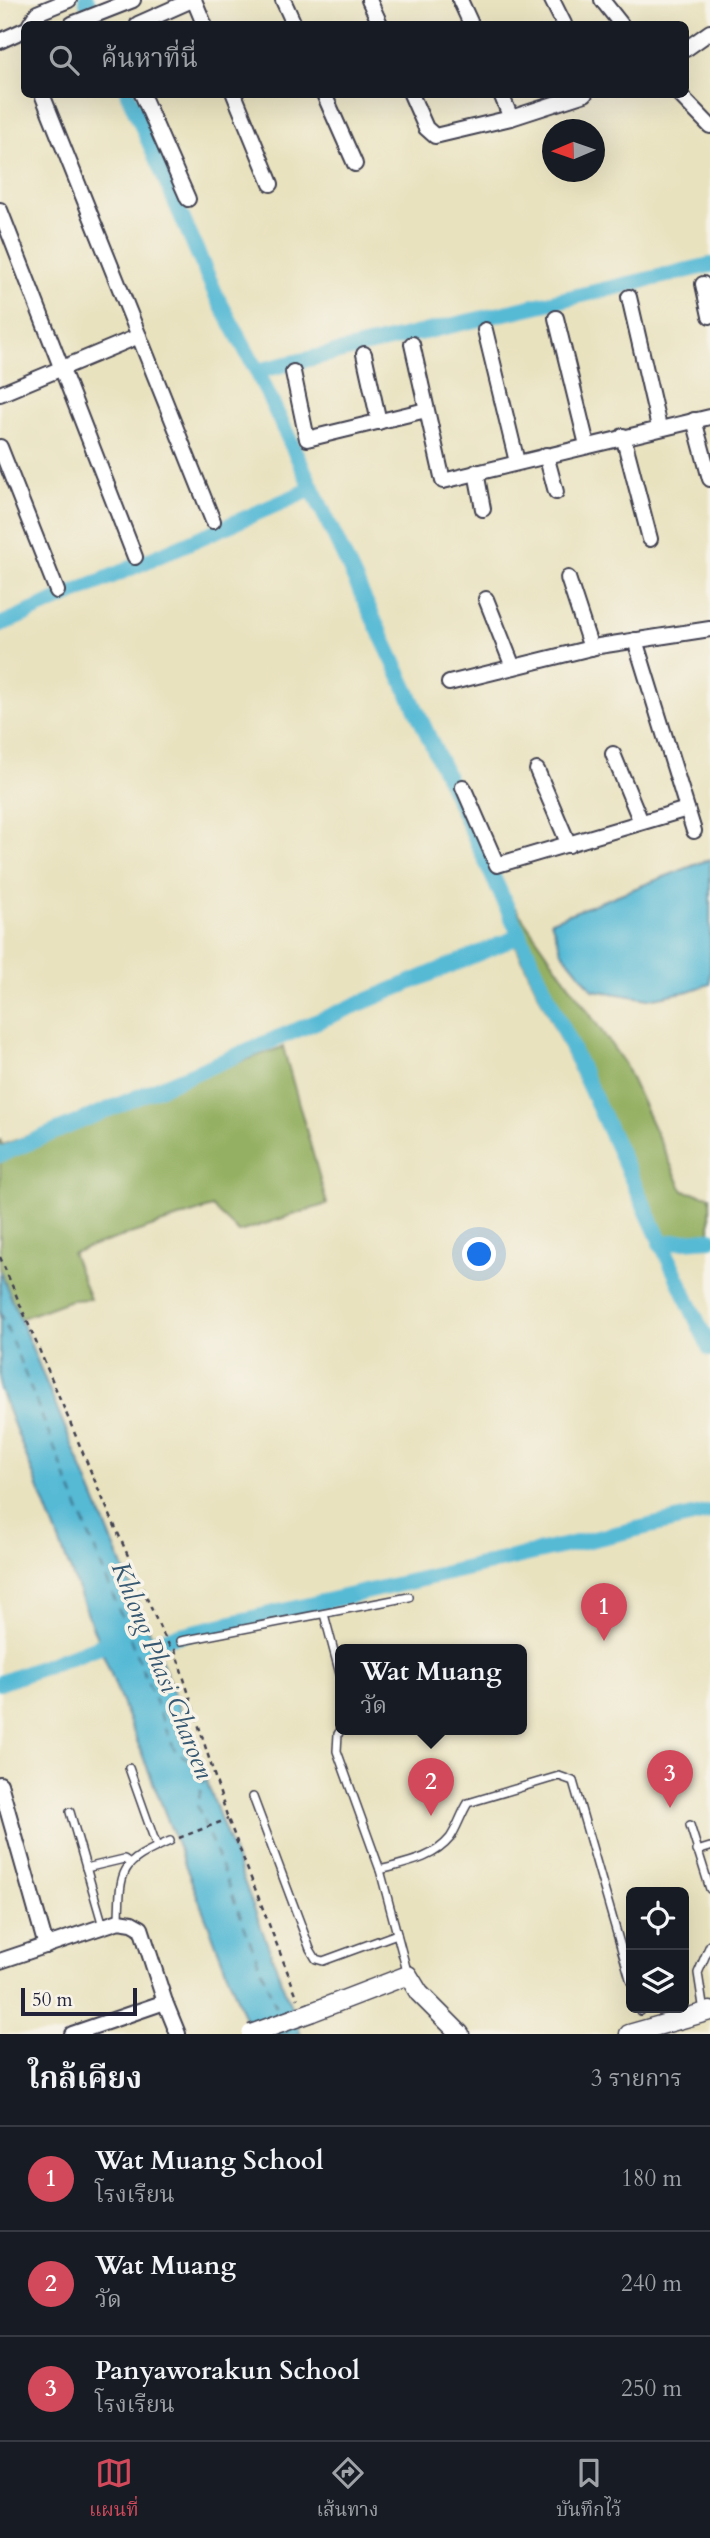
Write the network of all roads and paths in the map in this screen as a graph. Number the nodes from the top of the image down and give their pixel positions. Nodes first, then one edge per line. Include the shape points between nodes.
1 (69, 0) edge
2 (133, 0) edge
3 (193, 0) edge
4 (283, 0) edge
5 (369, 0) edge
6 (460, 0) edge
7 (552, 0) edge
8 (602, 0) edge
9 (32, 21) edge
10 (80, 21) edge
11 (145, 21) edge
12 (203, 21) edge
13 (293, 21) edge
14 (379, 21) edge
15 (470, 21) edge
16 (562, 21) edge
17 (619, 21) edge
18 (21, 31) edge
19 (710, 32) edge
20 (0, 41) edge
21 (689, 46) edge
22 (44, 98) edge
23 (144, 98) edge
24 (236, 98) edge
25 (326, 98) edge
26 (413, 98) edge
27 (503, 98) edge
28 (573, 98) edge
29 (683, 98) edge
30 (511, 118) junction
31 (706, 122) edge
32 (710, 136) edge
33 (355, 164) dead end
34 (271, 184) dead end
35 (188, 199) dead end
36 (0, 210) edge
37 (703, 284) dead end
38 (629, 297) dead end
39 (710, 316) edge
40 (556, 318) dead end
41 (485, 330) dead end
42 (139, 336) junction
43 (412, 344) dead end
44 (364, 354) dead end
45 (62, 368) junction
46 (293, 372) dead end
47 (0, 394) edge
48 (426, 410) junction
49 (710, 417) edge
50 (694, 420) junction
51 (379, 422) junction
52 (659, 428) junction
53 (623, 436) junction
54 (587, 445) junction
55 (0, 447) edge
56 (547, 455) junction
57 (517, 462) junction
58 (475, 472) junction
59 (710, 479) edge
60 (556, 492) dead end
61 (483, 509) dead end
62 (213, 521) dead end
63 (650, 538) dead end
64 (135, 557) dead end
65 (568, 578) dead end
66 (57, 591) dead end
67 (486, 600) dead end
68 (709, 634) edge
69 (635, 640) junction
70 (591, 648) junction
71 (513, 667) junction
72 (449, 683) dead end
73 (613, 754) dead end
74 (537, 770) dead end
75 (463, 787) dead end
76 (687, 809) junction
77 (641, 822) junction
78 (694, 831) dead end
79 (569, 845) junction
80 (0, 1257) edge
81 (409, 1597) dead end
82 (324, 1614) junction
83 (181, 1641) dead end
84 (335, 1655) edge
85 (338, 1735) edge
86 (129, 1768) dead end
87 (0, 1783) edge
88 (253, 1797) dead end
89 (69, 1812) dead end
90 (228, 1819) junction
91 (690, 1825) dead end
92 (170, 1841) joint
93 (156, 1847) junction
94 (710, 1847) edge
95 (697, 1850) junction
96 (130, 1863) junction
97 (86, 1868) junction
98 (380, 1870) junction
99 (710, 1889) edge
100 (119, 1921) junction
101 (103, 1927) junction
102 (397, 1934) junction
103 (710, 1945) edge
104 (46, 1946) junction
105 (0, 1961) edge
106 (626, 1965) edge
107 (408, 1975) junction
108 (166, 2002) junction
109 (305, 2007) junction
110 (707, 2012) edge
111 (639, 2028) edge
112 (72, 2034) edge
113 (178, 2034) edge
114 (251, 2034) edge
115 (460, 2034) edge

1 - 9 street via 37,13
2 - 10 street
3 - 11 street
3 - 12 street
4 - 13 street
5 - 14 street
6 - 15 street
7 - 16 street
8 - 17 street
18 - 20 street
19 - 21 street
22 - 42 street
23 - 35 street
24 - 34 street
25 - 33 street
26 - 30 street via 426,128 435,136
27 - 30 street
28 - 30 street
29 - 31 street
31 - 32 street
36 - 45 street
37 - 39 street
38 - 52 street
40 - 54 street
41 - 57 street
42 - 45 street
42 - 62 street
43 - 48 street
44 - 51 street
45 - 47 street
45 - 64 street
46 - 51 street via 307,439
48 - 51 street
48 - 58 street via 443,481
49 - 50 street
50 - 52 street
50 - 59 street
52 - 53 street
53 - 54 street
53 - 63 street
54 - 56 street
55 - 66 street
56 - 57 street
56 - 60 street
57 - 58 street
58 - 61 street
65 - 70 street
67 - 71 street
68 - 69 street
69 - 70 street
69 - 76 street
70 - 71 street
71 - 72 street
73 - 77 street
74 - 79 street
75 - 79 street via 497,865
76 - 77 street
76 - 78 street
77 - 79 street
80 - 90 path via 93,1479 160,1628 175,1650
81 - 82 lane
82 - 83 lane
82 - 84 lane
85 - 98 lane via 337,1751
86 - 93 lane
87 - 104 street
88 - 102 lane via 313,1956 323,1961
89 - 97 lane
90 - 92 path
90 - 109 path
91 - 95 lane
92 - 93 lane
93 - 96 lane
94 - 95 lane
95 - 99 lane
96 - 97 lane via 124,1859
96 - 100 lane via 122,1874
97 - 101 lane
98 - 102 lane
98 - 106 lane via 433,1853 450,1837 468,1803 559,1776 566,1778 573,1781
100 - 101 street
100 - 108 street via 141,1928
101 - 104 street
102 - 107 lane
103 - 110 lane via 698,1973
104 - 105 street
107 - 109 street
107 - 115 street via 419,1993
108 - 112 street
108 - 113 street
109 - 114 street, bridge
110 - 111 street

